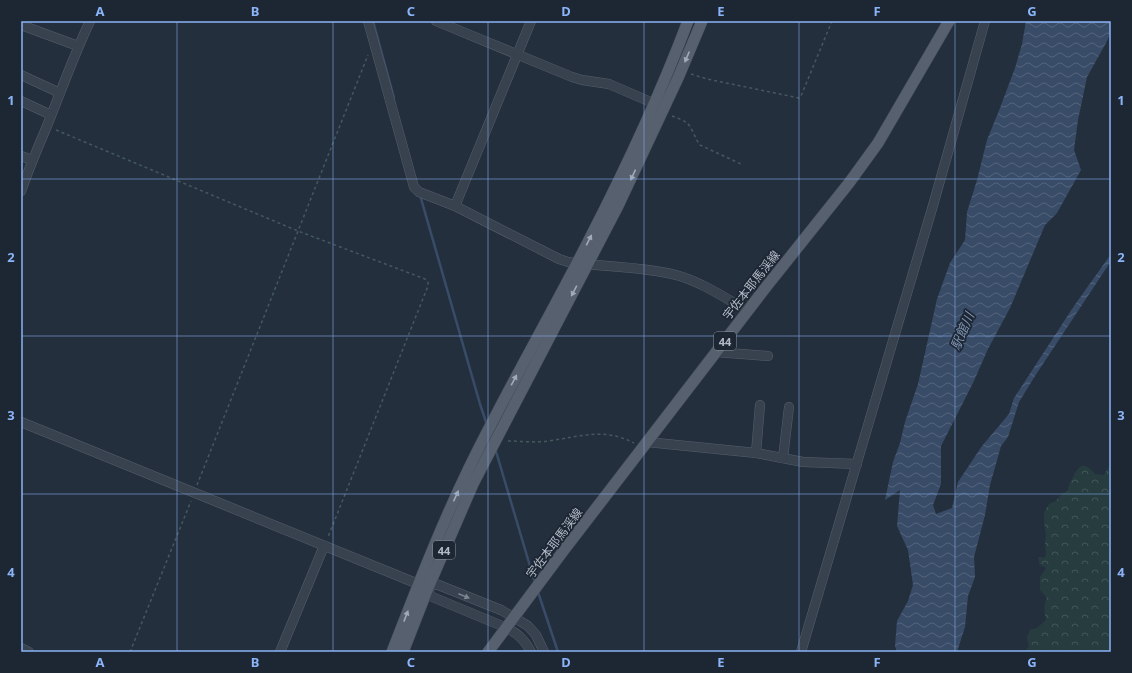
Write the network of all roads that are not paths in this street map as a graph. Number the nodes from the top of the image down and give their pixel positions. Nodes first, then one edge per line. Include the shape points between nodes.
1 (90, 21) edge
2 (368, 21) edge
3 (436, 21) edge
4 (532, 21) edge
5 (688, 21) edge
6 (702, 21) edge
7 (949, 21) edge
8 (985, 21) edge
9 (21, 25) edge
10 (78, 46) junction
11 (518, 55) junction
12 (22, 78) edge
13 (60, 93) junction
14 (21, 101) edge
15 (653, 103) junction
16 (51, 114) junction
17 (21, 156) edge
18 (32, 160) junction
19 (21, 191) edge
20 (455, 206) junction
21 (577, 263) junction
22 (588, 264) junction
23 (748, 310) junction
24 (716, 352) junction
25 (768, 356) dead end
26 (760, 405) dead end
27 (789, 407) dead end
28 (21, 422) edge
29 (645, 445) junction
30 (756, 453) junction
31 (783, 458) junction
32 (857, 464) junction
33 (324, 546) junction
34 (423, 586) junction
35 (514, 617) junction
36 (507, 628) junction
37 (21, 648) edge
38 (29, 652) edge
39 (280, 652) edge
40 (392, 652) edge
41 (403, 652) edge
42 (488, 652) edge
43 (531, 652) edge
44 (544, 652) edge
45 (801, 652) edge

1 - 10 street
2 - 20 street via 414,186 419,192
3 - 11 street
4 - 11 street
5 - 15 main road, 44
6 -> 22 main road, 44 via 663,111
7 - 23 main road, 宇佐本耶馬渓線 / 44 via 878,143 836,202
8 - 32 street
9 - 10 street
10 - 13 street
11 - 15 street via 577,79 614,86
11 - 20 street
12 - 13 street
13 - 16 street
14 - 16 street
21 -> 15 main road, 44
16 - 18 street
17 - 18 street
18 - 19 street
20 - 21 street via 559,259
21 - 22 street
34 -> 21 main road, 44 via 453,501 469,467
22 - 23 street via 676,275
22 -> 34 main road, 44 via 490,450
23 - 24 main road, 宇佐本耶馬渓線 / 44
24 - 25 street
24 - 29 main road, 宇佐本耶馬渓線 / 44
26 - 30 street
27 - 31 street
28 - 33 street
29 - 30 street
29 - 35 main road, 宇佐本耶馬渓線 / 44
30 - 31 street
31 - 32 street via 803,462
32 - 45 street
33 - 34 street
33 - 39 street
34 -> 35 street via 436,584
34 - 36 street via 430,596
40 -> 34 main road, 44
34 - 41 main road, 44
35 - 36 main road, 宇佐本耶馬渓線 / 44
35 - 44 street via 532,630
36 - 42 main road, 宇佐本耶馬渓線 / 44
36 - 43 street via 521,637
37 - 38 street

